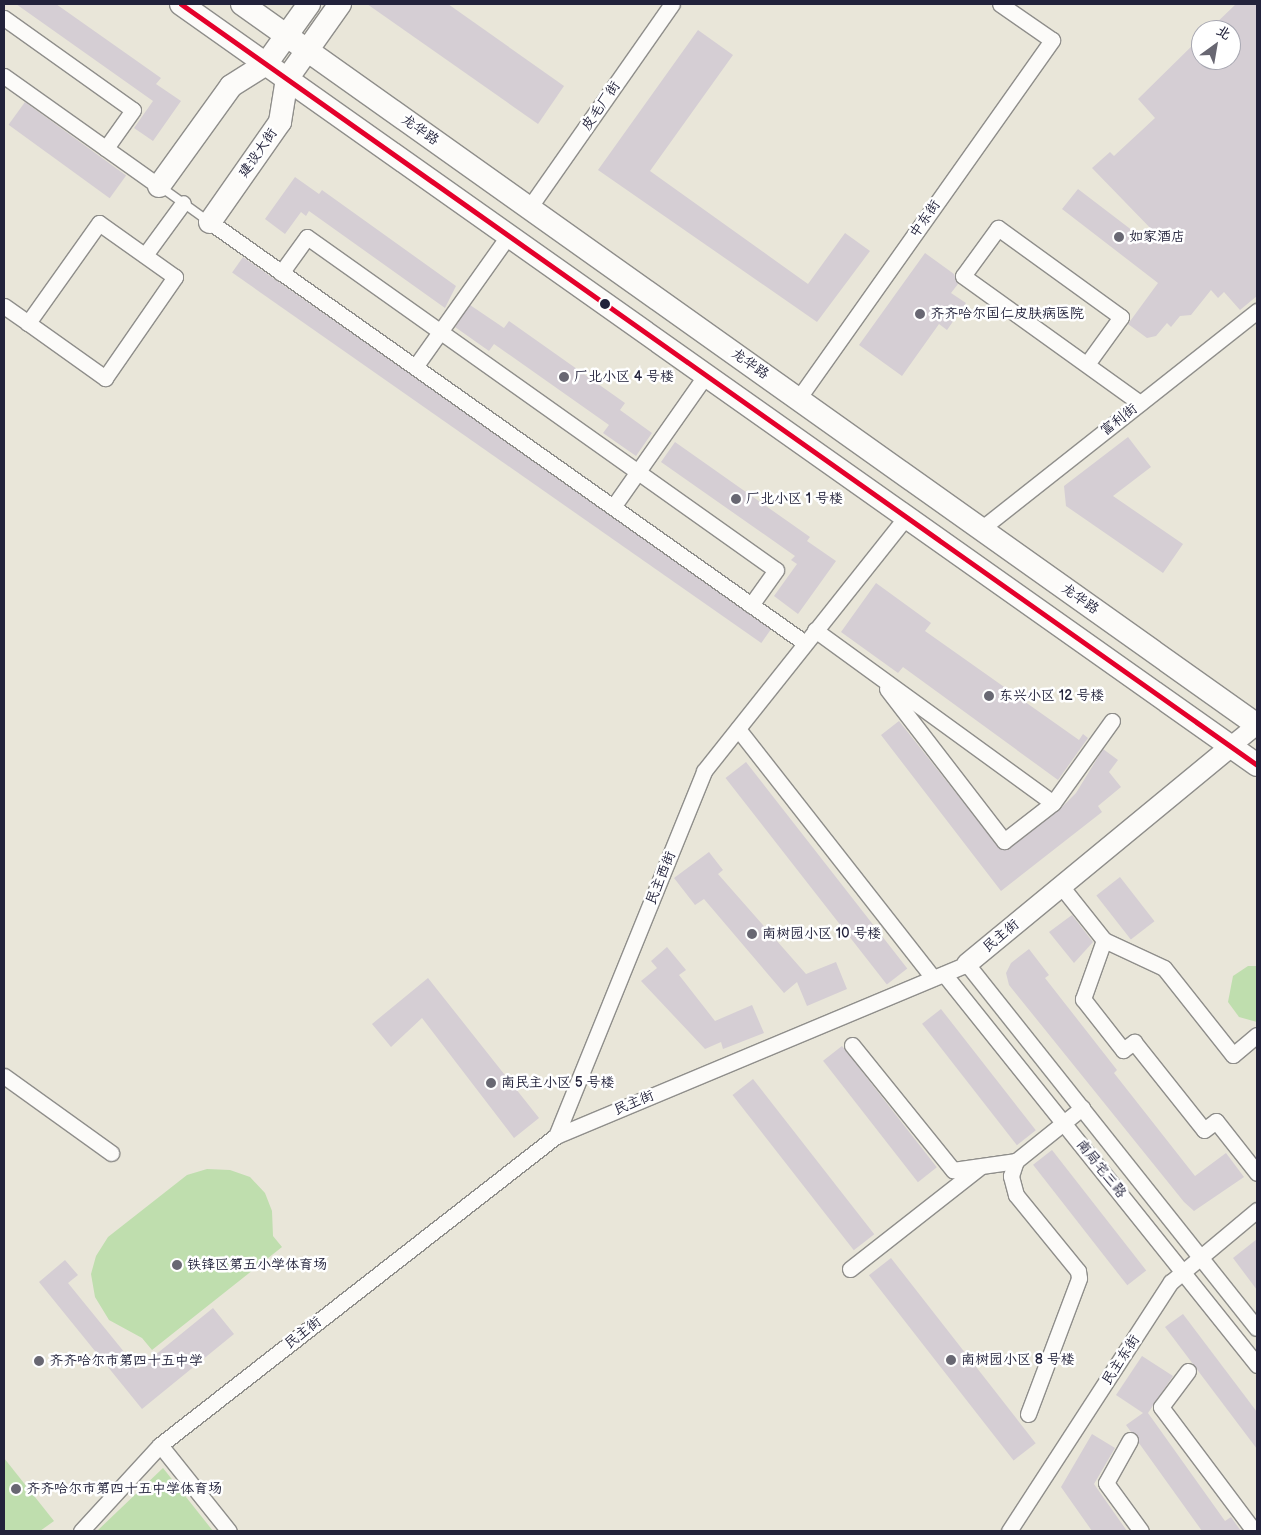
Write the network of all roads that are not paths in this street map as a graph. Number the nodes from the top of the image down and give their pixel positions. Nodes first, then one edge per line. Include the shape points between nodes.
1 (181, 4) edge
2 (242, 4) edge
3 (308, 4) edge
4 (340, 4) edge
5 (672, 4) edge
6 (1000, 4) edge
7 (4, 18) edge
8 (286, 35) junction
9 (308, 50) junction
10 (266, 64) junction
11 (4, 76) edge
12 (287, 79) junction
13 (106, 148) junction
14 (159, 186) junction
15 (183, 203) junction
16 (529, 208) junction
17 (210, 222) junction
18 (508, 236) junction
19 (145, 255) junction
20 (281, 273) junction
21 (4, 306) edge
22 (1257, 311) edge
23 (28, 324) junction
24 (440, 332) junction
25 (1087, 364) junction
26 (414, 367) junction
27 (706, 376) junction
28 (798, 399) junction
29 (1140, 403) junction
30 (638, 472) junction
31 (613, 507) junction
32 (906, 517) junction
33 (981, 529) junction
34 (751, 605) junction
35 (815, 630) junction
36 (805, 643) junction
37 (876, 675) junction
38 (1112, 721) dead end
39 (1257, 725) edge
40 (738, 728) junction
41 (1231, 746) junction
42 (1257, 765) edge
43 (1053, 803) junction
44 (1061, 886) junction
45 (1104, 940) junction
46 (967, 964) junction
47 (939, 976) junction
48 (1257, 1035) edge
49 (852, 1045) dead end
50 (4, 1076) edge
51 (1082, 1108) junction
52 (1064, 1123) junction
53 (556, 1136) junction
54 (111, 1152) dead end
55 (1016, 1161) junction
56 (981, 1166) junction
57 (1257, 1173) edge
58 (1257, 1210) edge
59 (1200, 1257) junction
60 (850, 1269) dead end
61 (1182, 1271) junction
62 (1257, 1328) edge
63 (1257, 1365) edge
64 (1188, 1372) dead end
65 (1028, 1414) dead end
66 (1130, 1440) dead end
67 (160, 1444) junction
68 (81, 1531) edge
69 (229, 1531) edge
70 (1009, 1531) edge
71 (1141, 1531) edge
72 (1254, 1531) edge

1 - 10 main road
2 - 8 main road, 龙华路
3 - 8 main road
4 - 9 main road, 建设大街
5 - 16 street, 皮毛厂街
6 - 28 street, 中东街 via 1052,40
7 - 13 street via 133,110
8 - 9 main road, 龙华路
8 - 10 main road
9 - 12 main road, 建设大街
9 - 16 main road, 龙华路
10 - 12 main road
10 - 14 main road via 231,86
11 - 13 street
12 - 17 main road, 建设大街 via 280,122
12 - 18 main road
13 - 14 street
14 - 15 lane
15 - 17 lane
15 - 19 street
16 - 28 main road, 龙华路
17 - 20 street
18 - 24 street
18 - 27 main road
19 - 23 street via 99,223
19 - 23 street via 175,277 105,378
20 - 24 street via 307,237
20 - 26 street
21 - 23 street
22 - 29 street, 富利街
24 - 26 street
24 - 30 street
25 - 25 street via 963,276 998,228 1121,317
25 - 29 street
26 - 31 street
27 - 30 street
27 - 32 main road
28 - 33 main road, 龙华路
29 - 33 street, 富利街
30 - 31 street
30 - 34 street via 776,570
31 - 34 street
32 - 35 street, 民主西街
32 - 41 main road
33 - 39 main road, 龙华路
34 - 36 street
35 - 36 street, 民主西街
35 - 37 street
36 - 40 street, 民主西街
37 - 43 street
37 - 43 street via 1004,841
38 - 43 street
39 - 41 street
40 - 47 street, 南局宅三路
40 - 53 street, 民主西街 via 704,771
41 - 42 main road
41 - 44 main road, 民主街
44 - 45 street
44 - 46 main road, 民主街
45 - 48 street via 1164,968 1233,1055
45 - 57 street via 1083,999 1123,1050 1134,1042 1204,1130 1216,1121
46 - 47 street, 民主街
46 - 51 street, 南局宅三路
47 - 52 street, 南局宅三路
47 - 53 street, 民主街
49 - 56 street via 953,1170
50 - 54 street
51 - 52 street
51 - 59 street, 南局宅三路
52 - 55 street
52 - 61 street, 南局宅三路
53 - 67 street, 民主街
55 - 56 street
55 - 65 street via 1011,1176 1016,1195 1078,1271 1079,1278
56 - 60 street
58 - 59 street, 民主东街
59 - 61 street, 民主东街
59 - 62 street, 南局宅三路
61 - 63 street, 南局宅三路
61 - 70 street, 民主东街
64 - 72 street via 1161,1407
66 - 71 street via 1106,1483
67 - 68 street, 民主街
67 - 69 street

